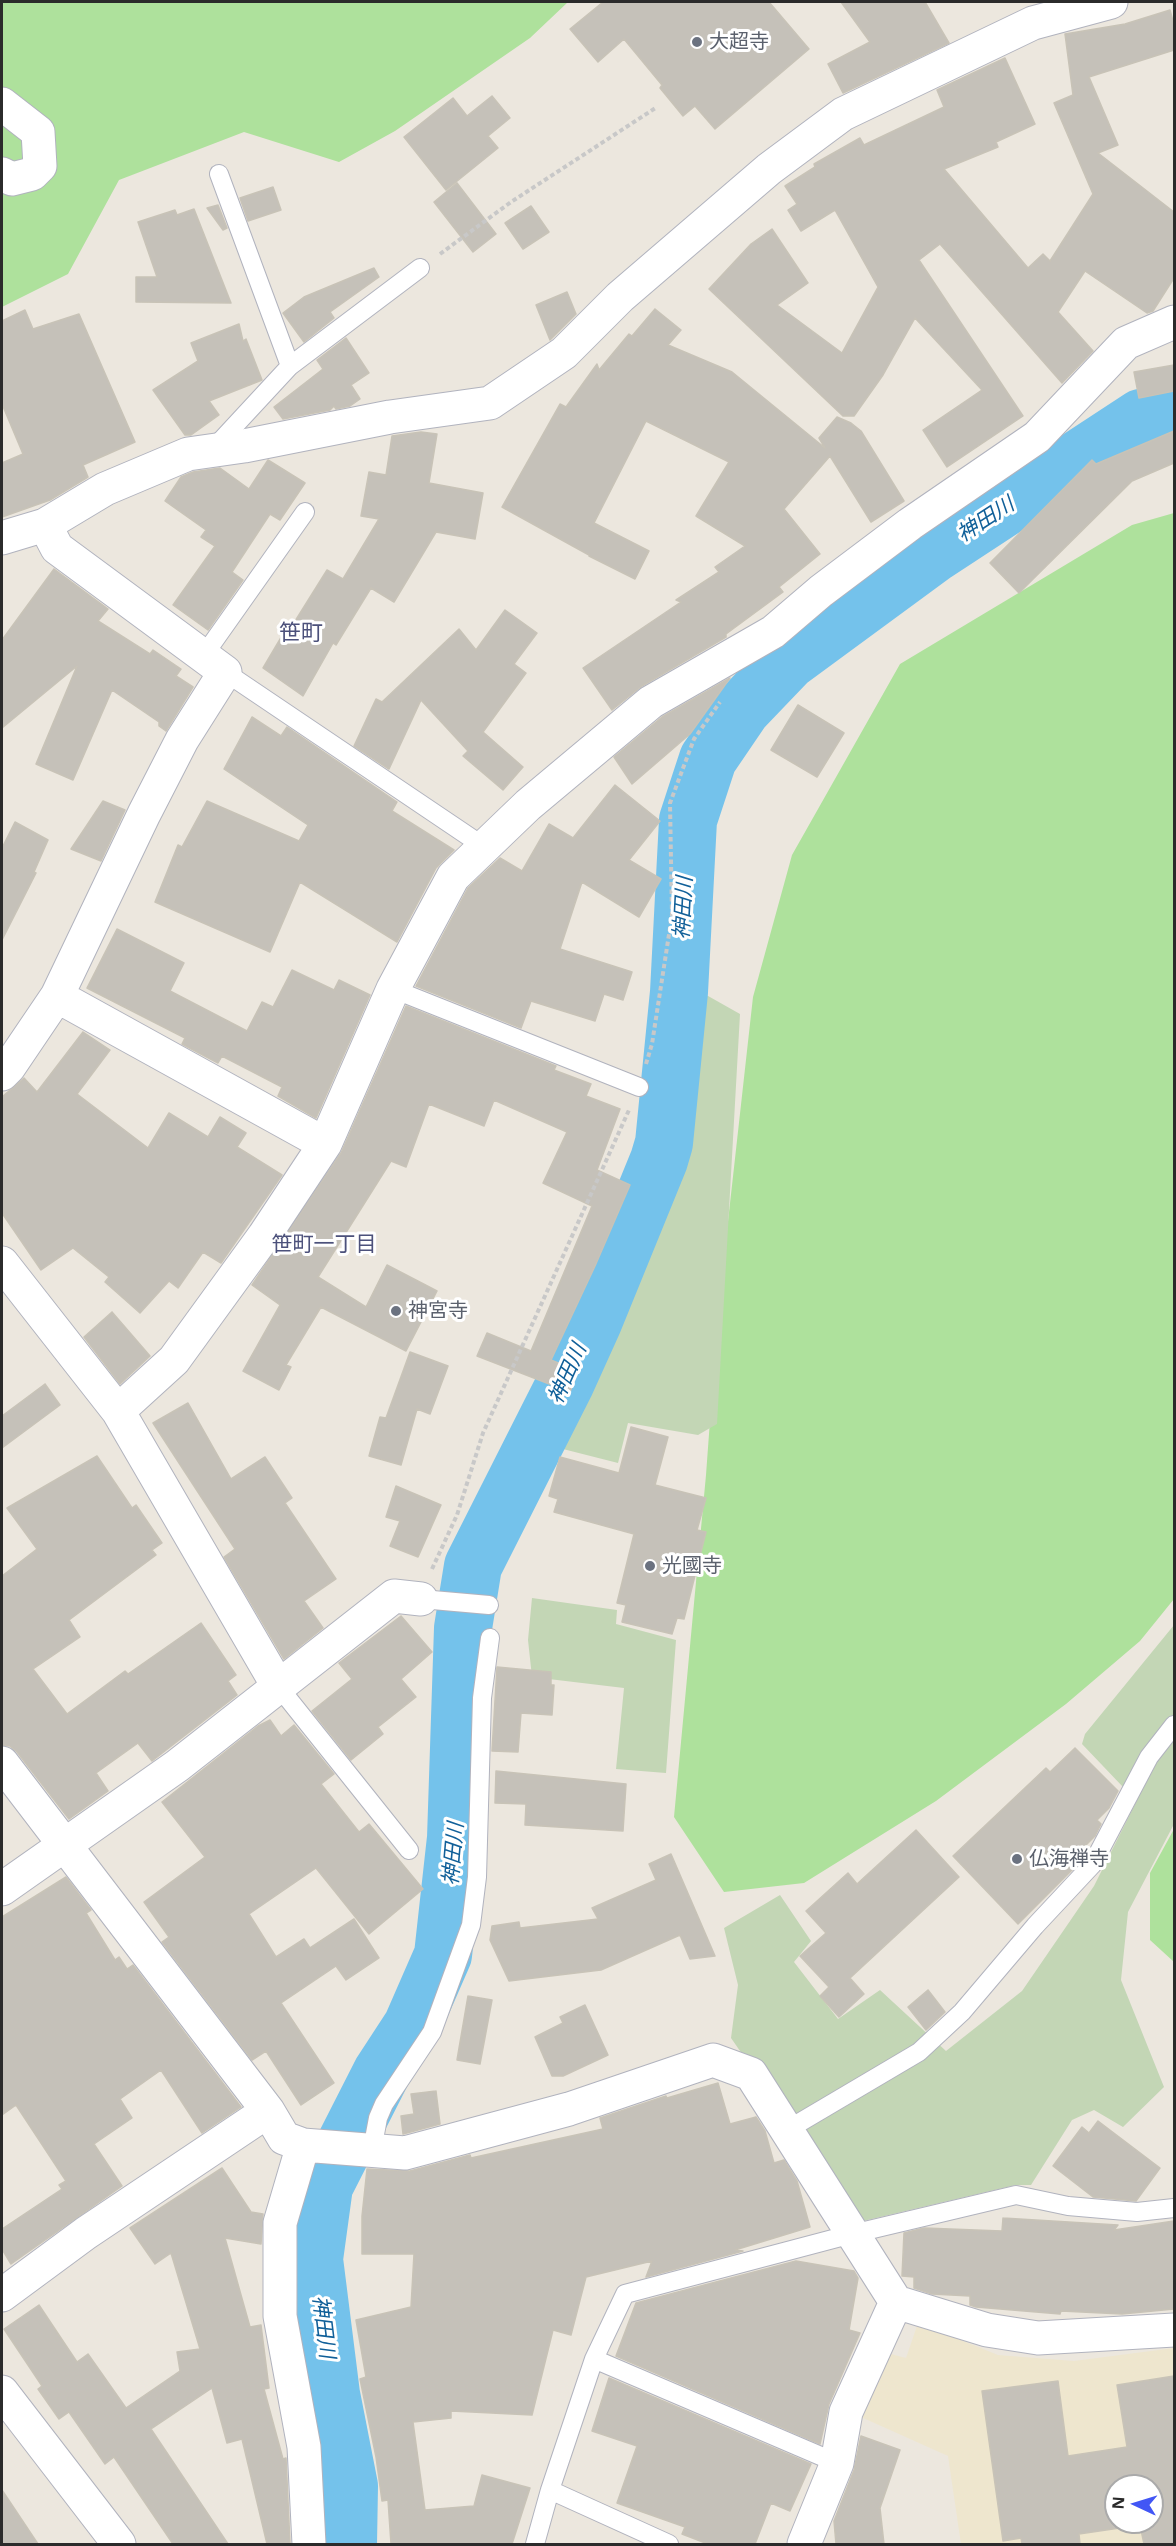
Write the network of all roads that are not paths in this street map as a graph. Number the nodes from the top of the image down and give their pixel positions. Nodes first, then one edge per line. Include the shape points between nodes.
1 (1111, 2) edge
2 (2, 104) edge
3 (2, 174) edge
4 (219, 174) dead end
5 (420, 268) road end
6 (1174, 322) edge
7 (290, 366) junction
8 (211, 451) junction
9 (305, 512) dead end
10 (45, 525) junction
11 (2, 538) edge
12 (214, 663) junction
13 (483, 846) junction
14 (393, 989) junction
15 (57, 996) junction
16 (2, 1074) edge
17 (639, 1087) road end
18 (325, 1144) junction
19 (2, 1263) edge
20 (118, 1411) junction
21 (432, 1600) joint
22 (489, 1605) dead end
23 (490, 1638) dead end
24 (278, 1686) junction
25 (1174, 1725) edge
26 (2, 1763) edge
27 (65, 1845) junction
28 (409, 1850) dead end
29 (2, 1889) edge
30 (268, 2111) junction
31 (787, 2130) junction
32 (310, 2146) junction
33 (365, 2150) junction
34 (1174, 2208) edge
35 (852, 2234) junction
36 (2, 2295) edge
37 (896, 2302) junction
38 (1174, 2330) edge
39 (594, 2359) junction
40 (2, 2392) edge
41 (837, 2463) junction
42 (550, 2490) junction
43 (119, 2544) edge
44 (309, 2544) edge
45 (535, 2544) edge
46 (669, 2544) edge
47 (804, 2544) edge

1 - 8 street via 1033,23 843,114 743,192 620,297 564,352 490,403 390,417
2 - 3 street via 38,132 40,166 32,174 12,179
4 - 7 lane
5 - 7 lane
6 - 13 street via 1126,343 1037,437 892,537 772,632 651,702
7 - 8 lane
8 - 10 street via 188,454 105,489
9 - 12 lane
10 - 11 street
10 - 12 street via 57,548
12 - 13 lane
12 - 15 street via 182,740
13 - 14 street via 453,877
14 - 17 lane
14 - 18 street
15 - 16 street
15 - 18 street
18 - 20 street via 174,1360
19 - 20 street
20 - 24 street
21 - 22 lane
21 - 24 street via 394,1596
23 - 33 lane via 482,1698 478,1865 471,1925 432,2032 384,2104
24 - 27 street via 177,1767
24 - 28 lane
25 - 31 lane via 1149,1757 1092,1865 962,2012 920,2052
26 - 27 street
27 - 29 street
27 - 30 street
30 - 32 street via 285,2138
30 - 36 street via 86,2233
31 - 33 street via 751,2074 713,2060 569,2109 449,2141 405,2152
31 - 35 street
32 - 33 street
32 - 44 street via 280,2223 280,2316 304,2447
34 - 35 lane via 1137,2212 1068,2206 1016,2195
35 - 37 street
35 - 39 lane via 625,2294
37 - 38 street via 987,2330 1038,2338
37 - 41 street via 846,2412
39 - 41 lane
39 - 42 lane
40 - 43 street
41 - 47 street
42 - 45 lane
42 - 46 lane

